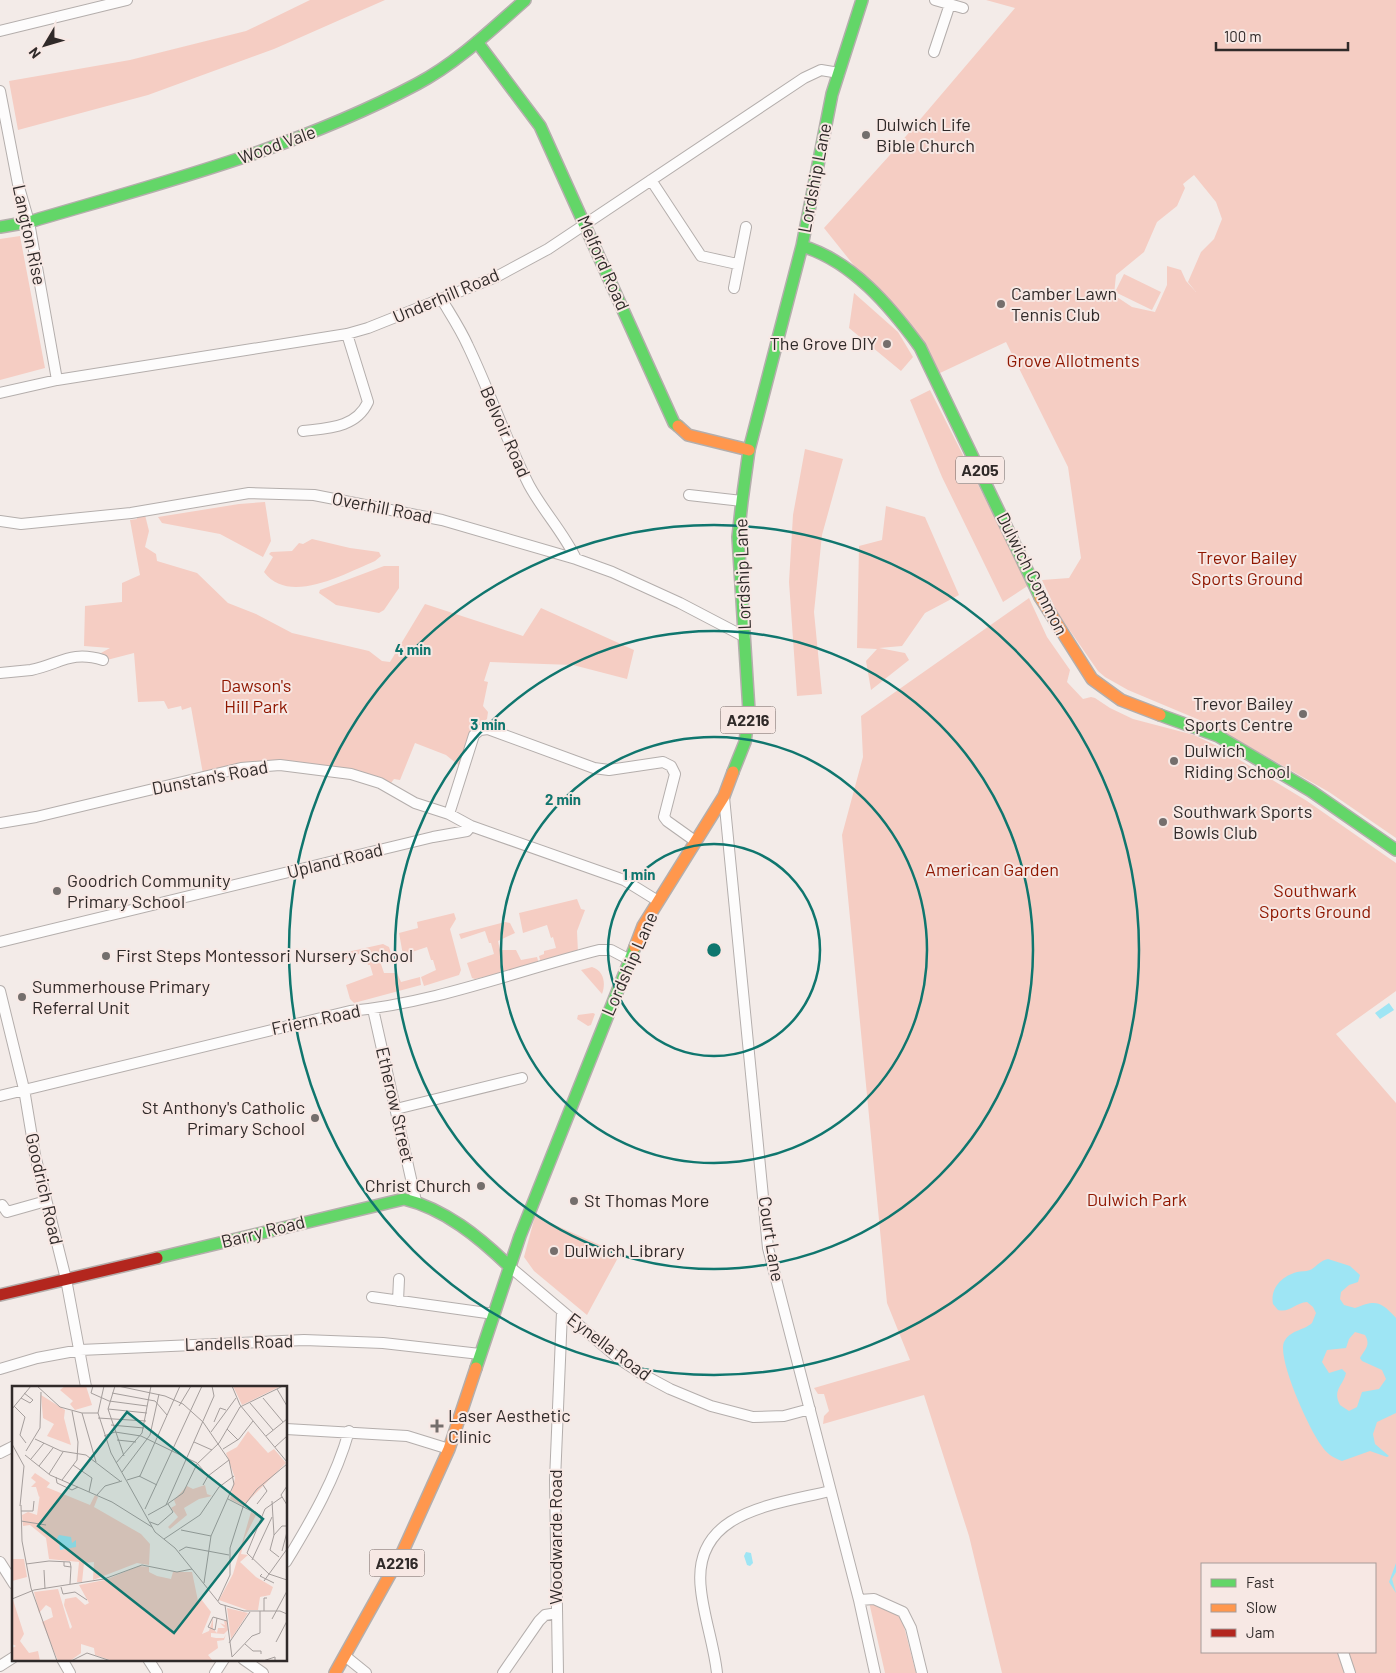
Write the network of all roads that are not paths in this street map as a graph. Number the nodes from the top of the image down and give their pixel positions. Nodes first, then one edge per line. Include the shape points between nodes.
1 (127, 0) edge
2 (525, 0) edge
3 (862, 0) edge
4 (935, 0) edge
5 (950, 4) junction
6 (963, 8) dead end
7 (0, 30) edge
8 (477, 42) junction
9 (934, 52) dead end
10 (839, 73) junction
11 (0, 91) edge
12 (651, 180) junction
13 (29, 222) junction
14 (586, 225) junction
15 (0, 227) edge
16 (746, 227) dead end
17 (802, 246) junction
18 (737, 264) junction
19 (734, 288) dead end
20 (442, 300) junction
21 (347, 334) junction
22 (57, 380) junction
23 (0, 393) edge
24 (303, 431) dead end
25 (749, 450) junction
26 (689, 495) dead end
27 (742, 501) junction
28 (0, 522) edge
29 (576, 559) junction
30 (745, 637) junction
31 (103, 660) dead end
32 (0, 673) edge
33 (724, 796) junction
34 (449, 814) junction
35 (0, 823) edge
36 (471, 826) junction
37 (695, 841) junction
38 (1396, 850) edge
39 (658, 901) junction
40 (0, 942) edge
41 (630, 960) junction
42 (0, 991) edge
43 (373, 1009) junction
44 (522, 1078) dead end
45 (24, 1089) junction
46 (0, 1096) edge
47 (396, 1109) junction
48 (416, 1201) junction
49 (46, 1202) junction
50 (2, 1205) dead end
51 (509, 1266) junction
52 (66, 1279) junction
53 (399, 1279) dead end
54 (0, 1295) edge
55 (372, 1298) dead end
56 (398, 1301) junction
57 (562, 1312) junction
58 (494, 1314) junction
59 (80, 1350) junction
60 (480, 1354) junction
61 (0, 1369) edge
62 (86, 1386) edge
63 (810, 1409) junction
64 (288, 1429) edge
65 (349, 1431) junction
66 (12, 1447) edge
67 (449, 1449) junction
68 (0, 1453) edge
69 (830, 1491) junction
70 (288, 1559) edge
71 (0, 1562) edge
72 (12, 1581) edge
73 (859, 1600) junction
74 (557, 1613) junction
75 (1343, 1653) edge
76 (345, 1656) junction
77 (12, 1658) edge
78 (63, 1660) edge
79 (149, 1660) edge
80 (223, 1660) edge
81 (244, 1660) edge
82 (0, 1666) edge
83 (70, 1673) edge
84 (157, 1673) edge
85 (214, 1673) edge
86 (263, 1673) edge
87 (335, 1673) edge
88 (366, 1673) edge
89 (503, 1673) edge
90 (558, 1673) edge
91 (716, 1673) edge
92 (875, 1673) edge
93 (922, 1673) edge
94 (1350, 1673) edge

1 - 7 street
2 - 8 main road, Wood Vale
3 - 10 main road, Lordship Lane
4 - 5 street
5 - 6 street
5 - 9 street
8 - 13 main road, Wood Vale via 419,83 316,132 256,154
8 - 14 main road, Melford Road via 540,126
10 - 12 street, Underhill Road via 821,70 804,78
10 - 17 main road, Lordship Lane via 822,140
11 - 13 street, Langton Rise via 18,184
12 - 14 street, Underhill Road
12 - 18 street via 701,256
13 - 15 main road, Wood Vale
13 - 22 street, Langton Rise
14 - 20 street, Underhill Road via 498,275
14 - 25 main road, Melford Road via 674,423 688,435
16 - 18 street
17 - 25 main road, Lordship Lane / A2216
17 - 38 main road, Dulwich Common / A205 via 835,260 917,340 1035,588 1092,679 1121,700 1218,736 1311,791
18 - 19 street
20 - 21 street, Underhill Road
20 - 29 street, Belvoir Road via 468,346 530,486 567,540
21 - 22 street, Underhill Road
21 - 24 street via 368,402 366,407 354,420 338,427
22 - 23 street, Underhill Road
25 - 27 main road, Lordship Lane / A2216
26 - 27 street
27 - 30 main road, Lordship Lane / A2216 via 738,537
28 - 29 street, Overhill Road via 20,524 130,513 249,493 277,492 314,495 442,520
29 - 30 street, Overhill Road via 646,587
30 - 33 main road, Lordship Lane / A2216 via 749,716 745,742
31 - 32 street via 87,655 58,660 33,670
33 - 37 main road, Lordship Lane / A2216
33 - 63 street, Court Lane via 768,1248
34 - 35 street, Dunstan's Road via 415,803 380,784 351,774 280,765 241,768
34 - 36 street, Dunstan's Road
34 - 37 street via 474,735 488,729 594,768 609,770 663,762 671,766 675,774 664,817
36 - 39 street via 624,880
36 - 40 street, Upland Road via 467,831 433,836
37 - 39 main road, Lordship Lane / A2216
39 - 41 main road, Lordship Lane / A2216 via 643,926
41 - 43 street, Friern Road via 611,950 599,950 468,988
41 - 51 main road, Lordship Lane / A2216
42 - 45 street, Goodrich Road
43 - 45 street, Friern Road via 350,1010
43 - 47 street, Etherow Street
44 - 47 street
45 - 46 street, Friern Road
45 - 49 street, Goodrich Road
47 - 48 street, Etherow Street
48 - 51 main road, Barry Road via 440,1213 498,1254
48 - 52 main road, Barry Road via 404,1199 359,1209
49 - 50 street via 7,1212
49 - 52 street, Goodrich Road
51 - 57 street, Eynella Road
51 - 58 main road, Lordship Lane / A2216
52 - 54 main road, Barry Road
52 - 59 street, Goodrich Road
53 - 56 street
55 - 56 street
56 - 58 street
57 - 63 street, Eynella Road via 630,1367 688,1397 752,1418 784,1416
57 - 74 street, Woodwarde Road via 555,1480
58 - 60 main road, Lordship Lane / A2216
59 - 60 street, Landells Road via 304,1340 414,1346
59 - 61 street, Landells Road
59 - 62 street, Goodrich Road
60 - 67 main road, Lordship Lane / A2216
63 - 69 street, Court Lane
64 - 65 street
65 - 67 street via 407,1436
65 - 70 street via 312,1519
66 - 68 street
67 - 76 main road, Lordship Lane / A2216 via 404,1551
69 - 73 street, Court Lane
69 - 91 street via 746,1513 724,1526 709,1542 700,1580
71 - 72 street
73 - 92 street, Court Lane
73 - 93 street via 874,1599 903,1612 911,1628
74 - 89 street via 539,1621
74 - 90 street, Woodwarde Road
75 - 94 street
76 - 87 main road, Lordship Lane / A2216
76 - 88 street
77 - 82 street
78 - 83 street
79 - 84 street
80 - 85 street
81 - 86 street

